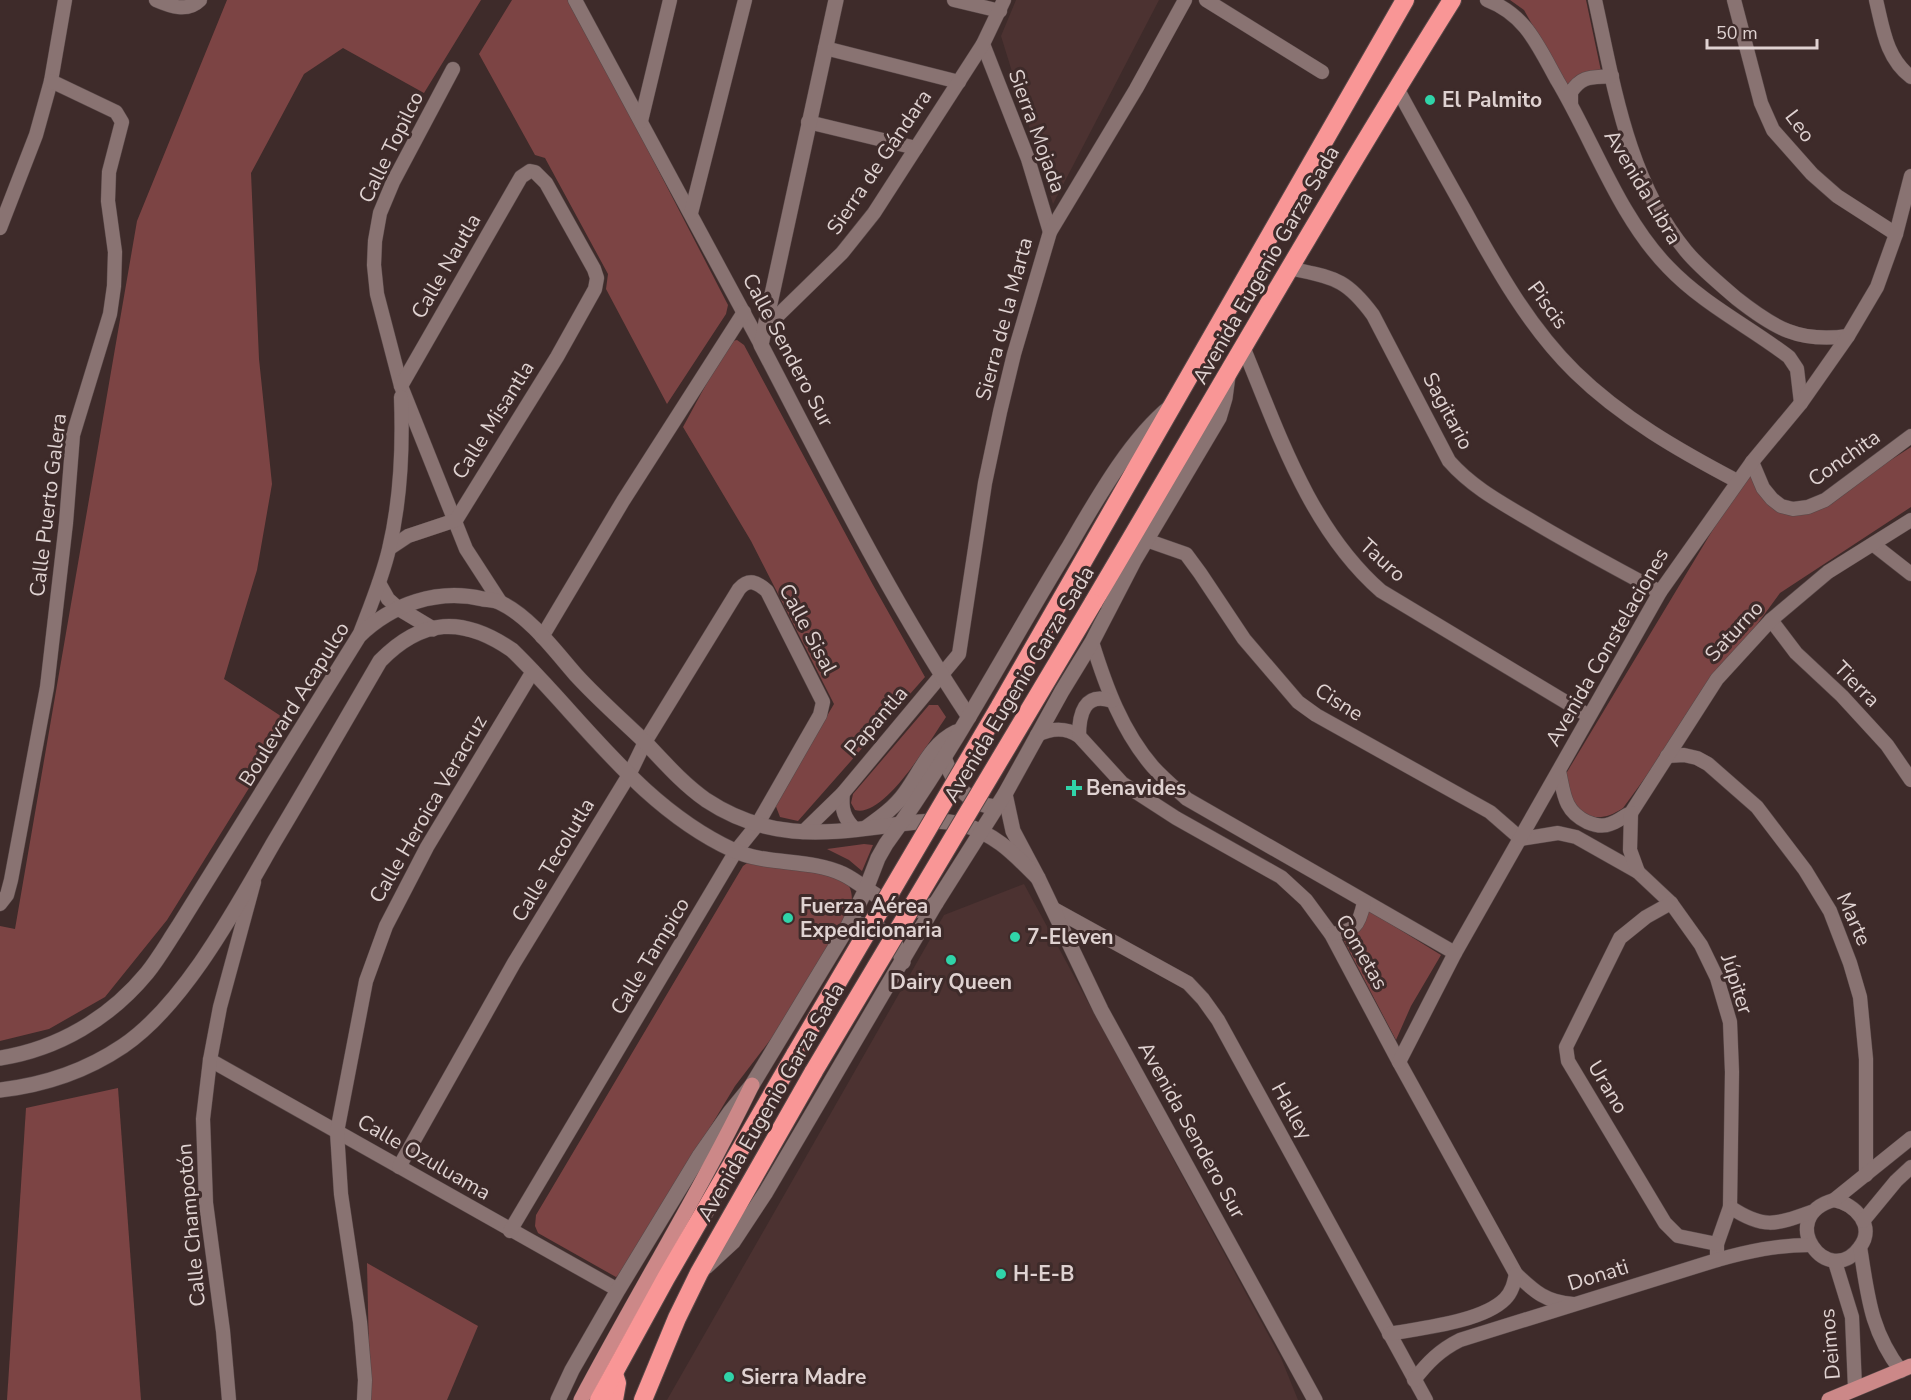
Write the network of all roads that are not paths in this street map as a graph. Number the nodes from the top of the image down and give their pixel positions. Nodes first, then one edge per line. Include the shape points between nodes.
1 (65, 0) edge
2 (156, 0) edge
3 (200, 0) edge
4 (575, 0) edge
5 (670, 0) edge
6 (745, 0) edge
7 (836, 0) edge
8 (954, 0) edge
9 (1185, 0) edge
10 (1206, 0) edge
11 (1405, 0) edge
12 (1452, 0) edge
13 (1487, 0) edge
14 (1595, 0) edge
15 (1734, 0) edge
16 (1876, 0) edge
17 (1002, 6) edge
18 (983, 44) junction
19 (825, 48) junction
20 (453, 69) dead end
21 (1322, 72) dead end
22 (1612, 76) junction
23 (1911, 77) edge
24 (51, 81) junction
25 (959, 82) junction
26 (1397, 88) junction
27 (1571, 102) junction
28 (641, 121) junction
29 (808, 122) junction
30 (916, 148) junction
31 (1911, 176) edge
32 (1907, 203) edge
33 (691, 213) junction
34 (0, 228) edge
35 (1050, 232) junction
36 (1896, 234) junction
37 (1289, 268) junction
38 (597, 278) joint
39 (744, 312) junction
40 (1848, 336) junction
41 (762, 338) junction
42 (1244, 349) junction
43 (1228, 376) junction
44 (401, 386) junction
45 (1801, 403) junction
46 (1171, 406) junction
47 (1911, 436) edge
48 (1752, 462) junction
49 (1737, 481) junction
50 (456, 520) junction
51 (1911, 520) edge
52 (1146, 540) junction
53 (1874, 544) junction
54 (390, 548) junction
55 (1911, 574) edge
56 (751, 581) joint
57 (380, 583) junction
58 (1660, 592) junction
59 (501, 603) junction
60 (398, 608) junction
61 (1771, 620) junction
62 (433, 628) junction
63 (359, 636) junction
64 (542, 637) junction
65 (1092, 642) junction
66 (533, 671) junction
67 (942, 677) junction
68 (1112, 701) junction
69 (823, 702) joint
70 (1589, 716) junction
71 (969, 717) junction
72 (959, 731) junction
73 (1037, 735) junction
74 (1079, 736) junction
75 (645, 742) junction
76 (1667, 756) junction
77 (944, 758) junction
78 (1560, 771) junction
79 (629, 775) junction
80 (1911, 780) edge
81 (843, 793) junction
82 (1005, 794) junction
83 (996, 807) junction
84 (1630, 813) junction
85 (930, 821) junction
86 (900, 824) junction
87 (757, 825) junction
88 (860, 830) junction
89 (803, 832) junction
90 (981, 832) junction
91 (1521, 839) junction
92 (736, 851) junction
93 (967, 853) junction
94 (257, 872) junction
95 (1638, 872) junction
96 (1038, 878) junction
97 (866, 889) junction
98 (1364, 902) junction
99 (936, 903) junction
100 (1671, 903) junction
101 (0, 904) edge
102 (1052, 908) junction
103 (848, 928) junction
104 (1331, 934) junction
105 (1455, 953) junction
106 (903, 962) junction
107 (0, 1058) edge
108 (210, 1060) junction
109 (1399, 1062) junction
110 (752, 1085) junction
111 (0, 1090) edge
112 (337, 1132) junction
113 (1911, 1138) edge
114 (399, 1167) junction
115 (1911, 1167) edge
116 (1866, 1175) junction
117 (1834, 1200) junction
118 (1730, 1207) junction
119 (1811, 1212) junction
120 (1863, 1221) junction
121 (510, 1231) junction
122 (1717, 1244) junction
123 (1810, 1245) junction
124 (1860, 1247) junction
125 (1717, 1260) junction
126 (1835, 1262) junction
127 (699, 1273) junction
128 (1516, 1274) junction
129 (618, 1290) junction
130 (1573, 1304) junction
131 (1389, 1334) junction
132 (1906, 1368) edge
133 (614, 1374) junction
134 (1414, 1380) junction
135 (1855, 1388) junction
136 (229, 1400) edge
137 (364, 1400) edge
138 (558, 1400) edge
139 (581, 1400) edge
140 (599, 1400) edge
141 (614, 1400) edge
142 (643, 1400) edge
143 (1315, 1400) edge
144 (1426, 1400) edge
145 (1829, 1400) edge

1 - 24 street
2 - 3 street via 183,8
4 - 28 street, Calle Sendero Sur
5 - 28 street
6 - 33 street
7 - 19 main road
8 - 17 street
9 - 35 street, Sierra de la Marta
10 - 21 street
11 - 46 highway, Avenida Eugenio Garza Sada
12 - 26 highway, Avenida Eugenio Garza Sada
13 - 27 street, Avenida Libra via 1503,6 1526,27
14 - 22 street, Avenida Libra
15 - 36 street, Leo via 1761,103 1773,130 1837,196
16 - 23 street via 1890,52 1902,71
17 - 18 street, Sierra de Gándara
18 - 25 street, Sierra de Gándara
18 - 35 street, Sierra Mojada via 1028,159
19 - 25 street
19 - 29 main road
20 - 44 street, Calle Topilco via 393,182 380,213 375,241 377,294
22 - 27 street via 1581,81 1571,92
22 - 40 street, Avenida Libra via 1632,152 1673,234 1687,252 1722,286 1777,326 1807,338
24 - 34 street via 36,135
24 - 101 street, Calle Puerto Galera via 116,112 122,127 109,172 108,201 115,252 113,296 73,435 47,687 11,880
25 - 30 street, Sierra de Gándara
26 - 37 highway, Avenida Eugenio Garza Sada
26 - 49 street, Piscis via 1491,259 1544,337 1574,372 1659,437
27 - 45 street, Avenida Libra via 1611,183 1654,251 1703,297 1789,357 1797,369
28 - 33 street, Calle Sendero Sur
29 - 30 street
29 - 41 main road
30 - 41 street, Sierra de Gándara via 874,213 842,253
31 - 32 street, Avenida Constelaciones
32 - 36 street, Avenida Constelaciones
33 - 39 street, Calle Sendero Sur
35 - 67 street, Sierra de la Marta via 1000,412 959,654
36 - 40 street, Avenida Constelaciones via 1877,286
37 - 42 highway, Avenida Eugenio Garza Sada
37 - 58 street, Sagitario via 1332,278 1360,297 1449,461 1463,476 1570,544
38 - 44 street, Calle Nautla via 546,183 530,171 521,177
38 - 50 street, Calle Misantla via 595,289 557,357
39 - 41 street, Calle Sendero Sur
39 - 64 street
40 - 45 street, Avenida Constelaciones
41 - 67 main road, Calle Sendero Sur via 874,560
42 - 43 highway, Avenida Eugenio Garza Sada
42 - 70 street, Tauro via 1299,477 1341,549 1361,573 1382,591
43 - 52 main road via 1219,418
43 - 127 highway, Avenida Eugenio Garza Sada, bridge via 814,1071
44 - 50 street, Calle Topilco
44 - 54 street, Calle Topilco via 402,451
45 - 48 street, Avenida Constelaciones
46 - 71 main road via 1144,431 1104,489
46 - 133 highway, Avenida Eugenio Garza Sada, bridge
47 - 48 street, Conchita via 1825,500 1808,507 1793,509 1772,499
48 - 49 street, Avenida Constelaciones
49 - 58 street, Avenida Constelaciones
50 - 54 street via 408,536
50 - 59 street, Calle Topilco via 466,549
51 - 53 street, Saturno
52 - 65 main road
52 - 91 street, Cisne via 1186,554 1192,560 1244,639 1298,702 1490,812
53 - 55 street
53 - 61 street, Saturno via 1828,572
54 - 57 street, Calle Topilco
56 - 69 street, Calle Sisal via 767,591
56 - 75 street, Calle Tecolutla via 739,589
57 - 60 street
57 - 63 street, Calle Topilco
58 - 70 street, Avenida Constelaciones
59 - 60 main road, Boulevard Acapulco via 445,596
59 - 64 main road, Boulevard Acapulco
60 - 62 main road
60 - 63 main road, Boulevard Acapulco via 374,621
61 - 76 street, Saturno via 1717,679
61 - 80 street, Tierra via 1796,653 1887,745
62 - 66 main road via 461,626 486,634 512,650
62 - 94 main road via 406,639 380,660
63 - 107 main road, Boulevard Acapulco via 252,809 132,991 74,1034 41,1049
64 - 75 main road, Boulevard Acapulco
65 - 68 street, Cometas
65 - 73 main road
66 - 79 main road
66 - 112 street, Calle Heroica Veracruz via 427,847 386,926 366,981
67 - 71 main road, Calle Sendero Sur
67 - 81 street, Papantla
68 - 74 street via 1096,699 1084,707
68 - 98 street, Cometas via 1153,767 1187,799
69 - 87 street, Calle Tampico via 812,729
70 - 78 street, Avenida Constelaciones
71 - 72 main road
72 - 77 main road
72 - 88 main road via 936,746 895,805
73 - 74 street via 1055,729
73 - 82 main road
74 - 104 street, Cometas via 1122,783 1281,878 1306,900
75 - 79 street, Calle Tecolutla
75 - 87 main road, Boulevard Acapulco via 690,789
76 - 84 street, Saturno
76 - 116 street, Marte via 1684,755 1708,764 1757,807 1830,910 1860,998 1866,1059
77 - 83 main road via 952,778 965,794 980,804
77 - 86 main road
78 - 84 street via 1566,801 1579,818 1594,825 1608,825
78 - 91 street, Avenida Constelaciones
79 - 92 main road via 688,825
79 - 114 street, Calle Tecolutla via 514,963
81 - 88 street via 843,812 849,823
81 - 89 street, Papantla
82 - 83 main road
82 - 96 main road, Avenida Sendero Sur via 1014,831
83 - 90 main road
84 - 95 street via 1630,850
85 - 86 main road
85 - 90 main road, Avenida Sendero Sur via 959,824
85 - 93 main road
86 - 88 main road, Boulevard Acapulco
86 - 97 main road via 878,858
87 - 89 main road, Boulevard Acapulco
87 - 92 street, Calle Tampico
88 - 89 main road, Boulevard Acapulco
90 - 93 main road
90 - 96 main road, Avenida Sendero Sur via 1005,845
91 - 95 street, Júpiter via 1558,833 1576,837
91 - 105 street, Avenida Constelaciones
92 - 97 main road via 832,869
92 - 121 street, Calle Tampico
93 - 99 main road
94 - 108 street, Calle Champotón via 220,1007
94 - 111 main road via 210,948 142,1031 102,1058 64,1076
95 - 100 street, Júpiter
96 - 102 main road, Avenida Sendero Sur
97 - 99 main road via 902,909 928,909
97 - 103 main road
98 - 104 street via 1356,926
98 - 105 street, Cometas
99 - 106 main road
100 - 118 street, Júpiter via 1701,945 1717,978 1730,1022
100 - 122 street, Urano via 1620,938 1566,1047 1568,1061 1665,1223 1678,1236
102 - 131 street, Halley via 1188,983 1203,999 1224,1030
102 - 143 main road, Avenida Sendero Sur via 1101,1010
103 - 106 main road via 873,926 886,932
103 - 110 main road
104 - 109 street, Cometas
105 - 109 street, Avenida Constelaciones
106 - 127 main road via 734,1242
108 - 112 street, Calle Ozuluama
108 - 136 street, Calle Champotón via 203,1119 206,1203
109 - 128 street, Cometas
110 - 129 main road via 712,1137
110 - 139 main road via 720,1151
112 - 114 street, Calle Ozuluama
112 - 137 street, Calle Heroica Veracruz via 341,1194 360,1322
113 - 116 street
114 - 121 street, Calle Ozuluama
115 - 120 street
116 - 117 street
117 - 119 street
117 - 120 street via 1849,1205
118 - 119 street via 1757,1223 1768,1224
118 - 122 street, Júpiter
119 - 123 street via 1807,1223
120 - 124 street via 1866,1235
121 - 129 street, Calle Ozuluama
122 - 125 street, Júpiter
123 - 125 street, Donati via 1764,1248
123 - 126 street
124 - 126 street via 1846,1259
124 - 132 street, Deimos via 1872,1316 1884,1345
125 - 130 street, Donati
126 - 135 street, Deimos via 1852,1317
127 - 142 highway, Avenida Eugenio Garza Sada
128 - 130 street, Cometas via 1543,1297
128 - 131 street via 1505,1298 1483,1313
129 - 138 main road
130 - 134 street, Donati via 1460,1340 1430,1360
131 - 134 street, Halley
132 - 135 main road
133 - 140 highway, Avenida Eugenio Garza Sada
133 - 141 highway
134 - 144 street, Halley
135 - 145 main road

